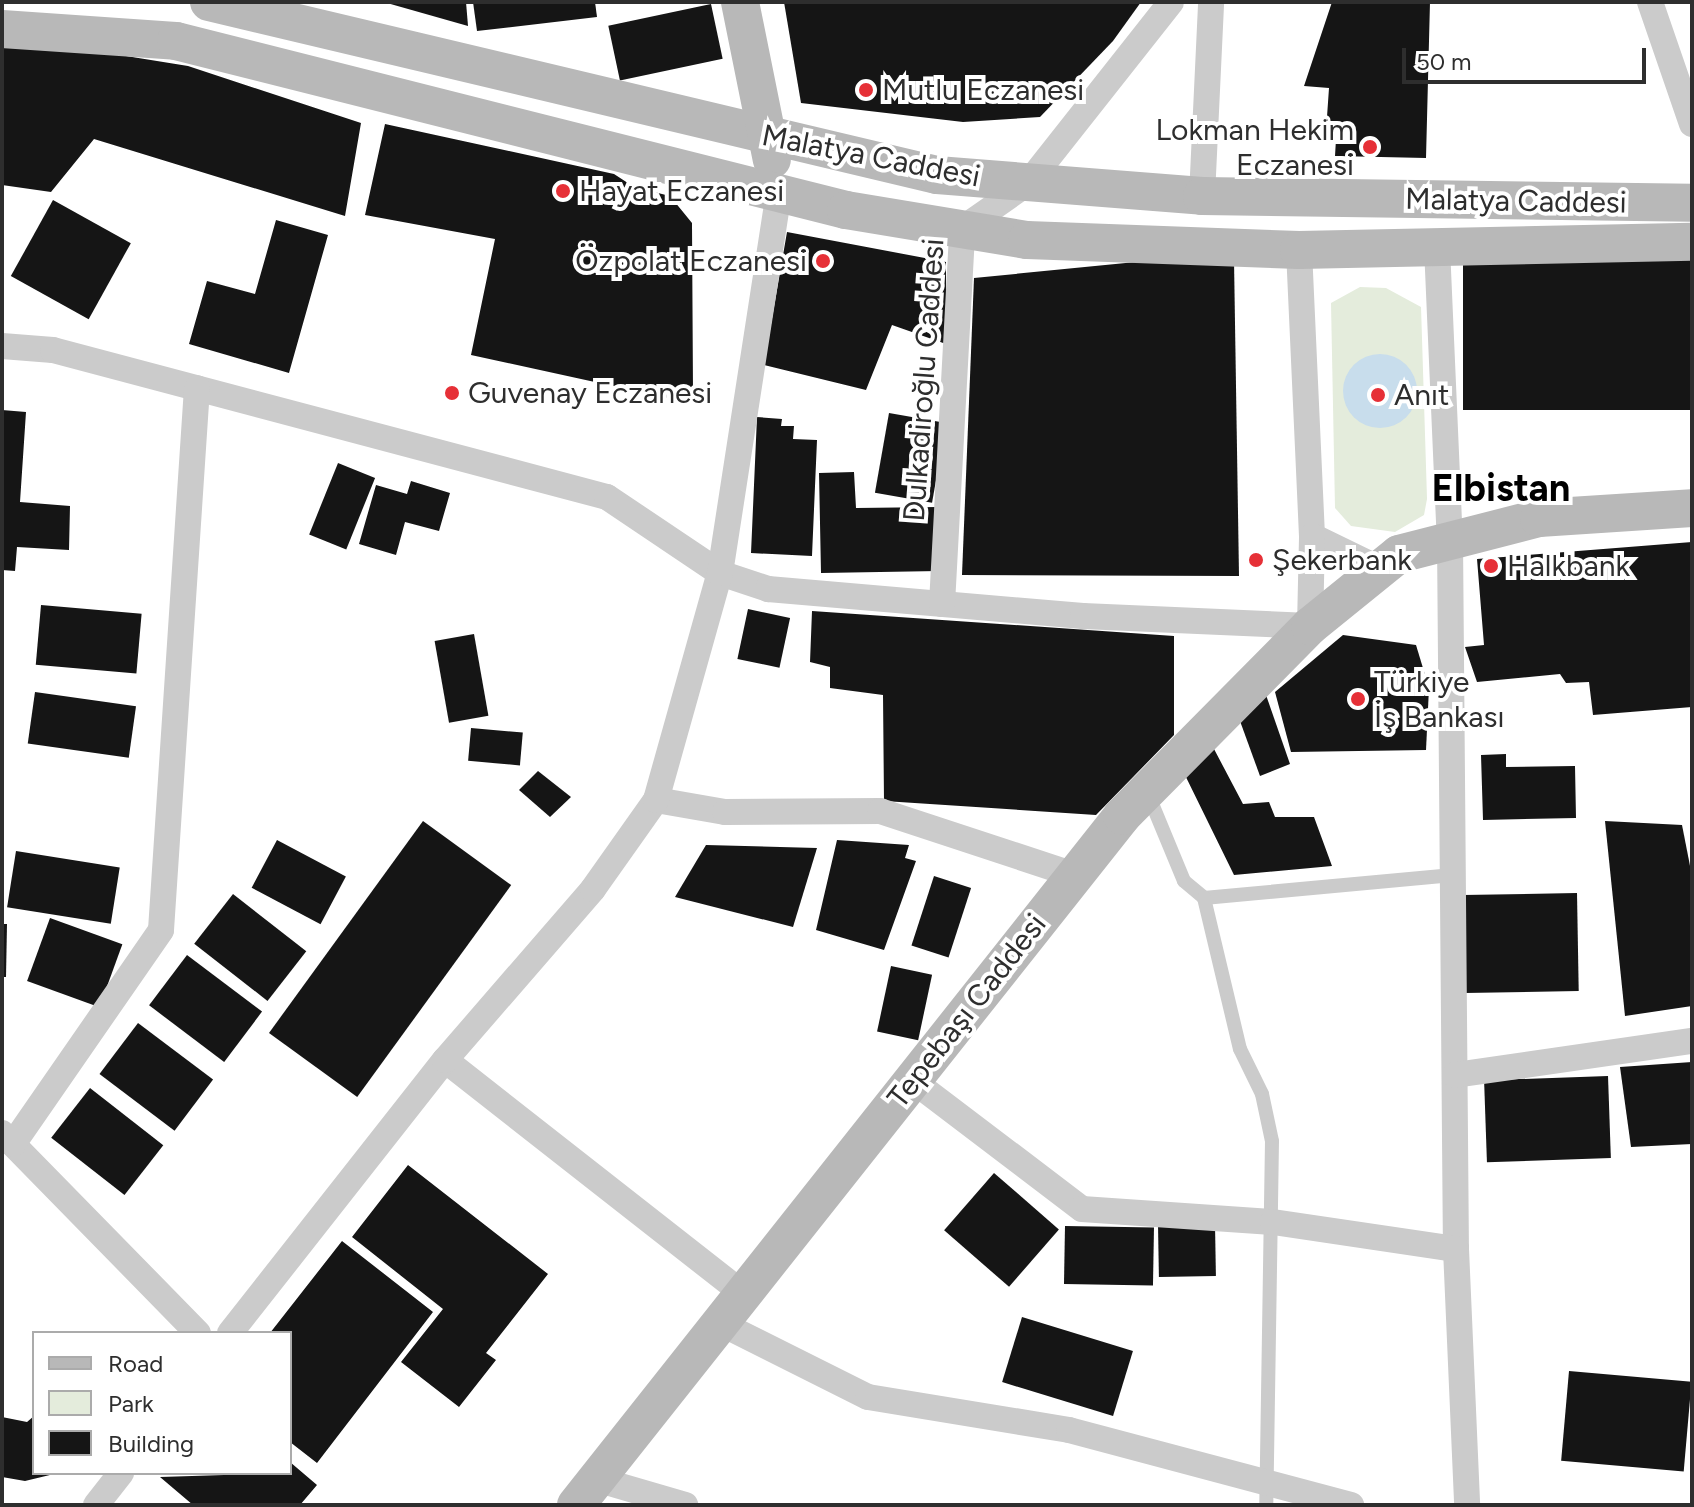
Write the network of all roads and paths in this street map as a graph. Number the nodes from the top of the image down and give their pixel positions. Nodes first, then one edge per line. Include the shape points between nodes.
1 (209, 2) edge
2 (740, 2) edge
3 (1171, 2) edge
4 (1211, 2) edge
5 (1650, 2) edge
6 (2, 29) edge
7 (1692, 124) edge
8 (768, 137) junction
9 (1029, 182) junction
10 (779, 193) junction
11 (1202, 196) junction
12 (1692, 203) edge
13 (962, 229) junction
14 (1692, 242) edge
15 (1437, 247) junction
16 (1299, 250) junction
17 (2, 346) edge
18 (197, 388) junction
19 (1692, 508) edge
20 (1312, 536) junction
21 (1450, 540) junction
22 (1390, 562) junction
23 (720, 573) junction
24 (942, 604) junction
25 (1310, 626) junction
26 (1148, 793) junction
27 (656, 800) junction
28 (1075, 875) junction
29 (1453, 875) junction
30 (1204, 898) junction
31 (1692, 1041) edge
32 (445, 1060) junction
33 (1455, 1075) junction
34 (912, 1080) junction
35 (8, 1138) edge
36 (1273, 1222) junction
37 (1456, 1249) junction
38 (731, 1309) junction
39 (196, 1331) edge
40 (232, 1331) edge
41 (119, 1475) edge
42 (586, 1492) edge
43 (1268, 1494) edge
44 (96, 1505) edge
45 (685, 1505) edge
46 (1351, 1505) edge
47 (1467, 1505) edge

1 - 8 street, Malatya Caddesi
2 - 8 street
3 - 9 street, Dulkadiroğlu Caddesi
4 - 11 street
5 - 7 street
6 - 10 street via 176,41
8 - 9 street, Malatya Caddesi via 937,175
8 - 10 street
9 - 11 street, Malatya Caddesi
9 - 13 street, Dulkadiroğlu Caddesi
10 - 13 street
10 - 23 street
11 - 12 street, Malatya Caddesi
13 - 16 street via 1027,240
13 - 24 street, Dulkadiroğlu Caddesi
14 - 15 street
15 - 16 street
15 - 21 street
16 - 20 street
17 - 18 street via 53,350
18 - 23 street via 607,497
18 - 35 street via 161,930
19 - 21 street via 1539,518
20 - 22 street
20 - 25 street
21 - 22 street
21 - 29 street
22 - 25 street, Tepebaşı Caddesi
23 - 24 street via 768,589
23 - 27 street
24 - 25 street
25 - 26 street, Tepebaşı Caddesi
26 - 28 street, Tepebaşı Caddesi via 1122,816
26 - 30 lane via 1184,881
27 - 28 street via 725,812 880,811
27 - 32 street via 593,889
28 - 34 street, Tepebaşı Caddesi
29 - 30 lane
29 - 33 street
30 - 36 lane via 1240,1049 1262,1094 1272,1141
31 - 33 street
32 - 38 street
32 - 40 street
33 - 37 street
34 - 36 street via 1082,1209
34 - 38 street, Tepebaşı Caddesi
35 - 39 street
36 - 37 street
36 - 43 lane
37 - 47 street
38 - 42 street, Tepebaşı Caddesi
38 - 43 street via 868,1397 1069,1430
41 - 44 street
42 - 45 street
43 - 46 street

